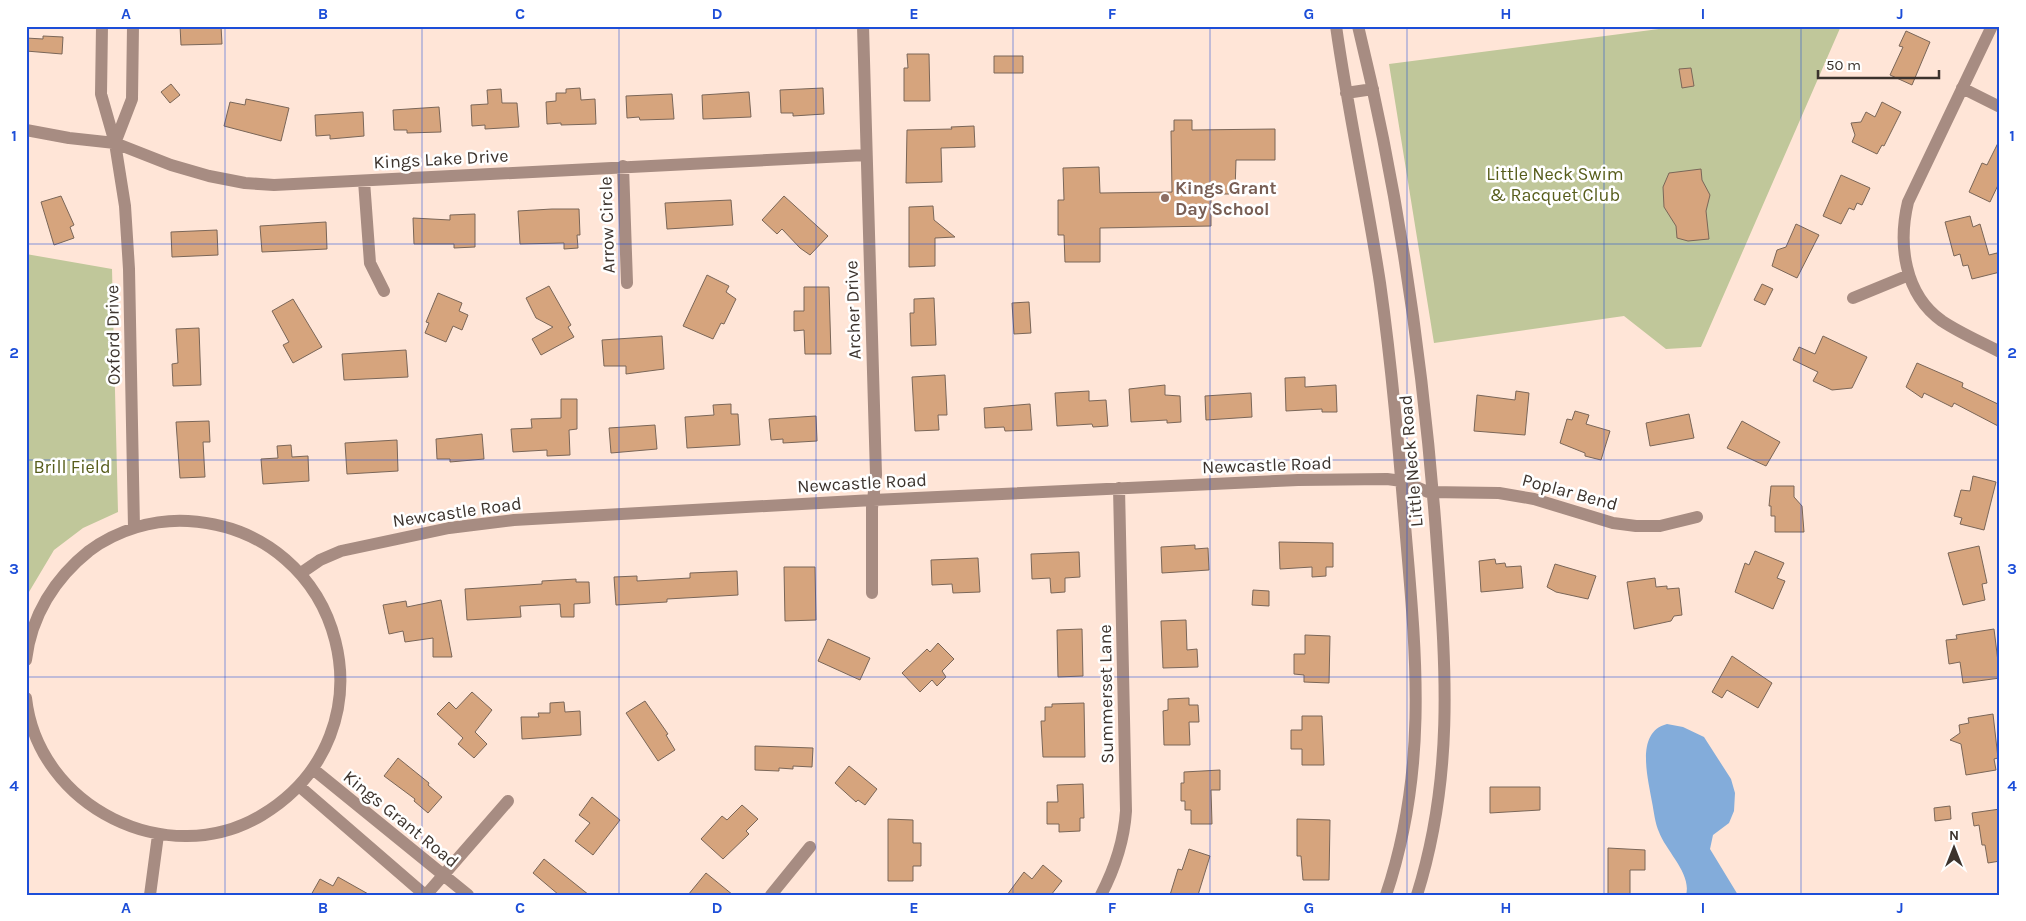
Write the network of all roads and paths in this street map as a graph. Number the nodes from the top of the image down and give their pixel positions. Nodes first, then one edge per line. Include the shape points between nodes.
1 (102, 26) edge
2 (133, 26) edge
3 (863, 26) edge
4 (1336, 26) edge
5 (1358, 26) edge
6 (1992, 26) edge
7 (1962, 88) junction
8 (1373, 89) junction
9 (1346, 93) junction
10 (2000, 107) edge
11 (26, 130) edge
12 (115, 143) junction
13 (866, 155) junction
14 (623, 166) junction
15 (364, 181) junction
16 (1909, 275) junction
17 (627, 283) dead end
18 (384, 291) dead end
19 (1853, 298) dead end
20 (2000, 352) edge
21 (1402, 481) junction
22 (1119, 488) junction
23 (1432, 492) junction
24 (873, 500) junction
25 (1697, 517) dead end
26 (134, 528) junction
27 (301, 573) junction
28 (872, 593) dead end
29 (26, 660) edge
30 (26, 700) edge
31 (312, 769) junction
32 (299, 786) junction
33 (508, 801) dead end
34 (158, 835) junction
35 (810, 847) dead end
36 (442, 875) junction
37 (150, 895) edge
38 (426, 895) edge
39 (468, 895) edge
40 (771, 895) edge
41 (1101, 895) edge
42 (1386, 895) edge
43 (1417, 895) edge

1 - 12 street, Oxford Drive via 101,94
2 - 12 street via 132,99
3 - 13 street, Archer Drive
4 - 9 street, Little Neck Road
5 - 8 street, Little Neck Road
6 - 7 street
7 - 10 street
7 - 16 street via 1908,202 1902,241
8 - 9 street
8 - 23 street, Little Neck Road via 1412,301
9 - 21 street, Little Neck Road via 1379,281
11 - 12 street, Kings Lake Drive
12 - 15 street, Kings Lake Drive via 171,164 245,183 274,186
12 - 26 street, Oxford Drive via 125,206 129,269
13 - 14 street, Kings Lake Drive
13 - 24 street, Archer Drive via 876,475
14 - 15 street, Kings Lake Drive
14 - 17 street, Arrow Circle
15 - 18 street via 370,263
16 - 19 street
16 - 20 street via 1918,294 1942,320
21 - 22 street, Newcastle Road via 1298,480
21 - 23 street, Newcastle Road
21 - 42 street, Little Neck Road via 1418,697 1410,795
22 - 24 street, Newcastle Road
22 - 41 street, Summerset Lane via 1126,811 1120,850
23 - 25 street, Poplar Bend via 1470,491 1534,498 1612,523 1636,526 1660,526
23 - 43 street, Little Neck Road via 1446,665 1446,714 1438,804
24 - 27 street, Newcastle Road via 580,515 448,528 341,551
24 - 28 street, Archer Drive
26 - 27 street via 177,520 230,528 253,536 274,549
26 - 29 street via 95,547 62,576 33,626
27 - 31 street via 324,607 335,634 341,678 334,726
30 - 34 street via 40,745 67,786 104,816
31 - 32 street
31 - 36 street, Kings Grant Road
32 - 34 street via 275,807 232,829 189,836
32 - 38 street
33 - 36 street
34 - 37 street
35 - 40 street
36 - 38 street
36 - 39 street, Kings Grant Road

